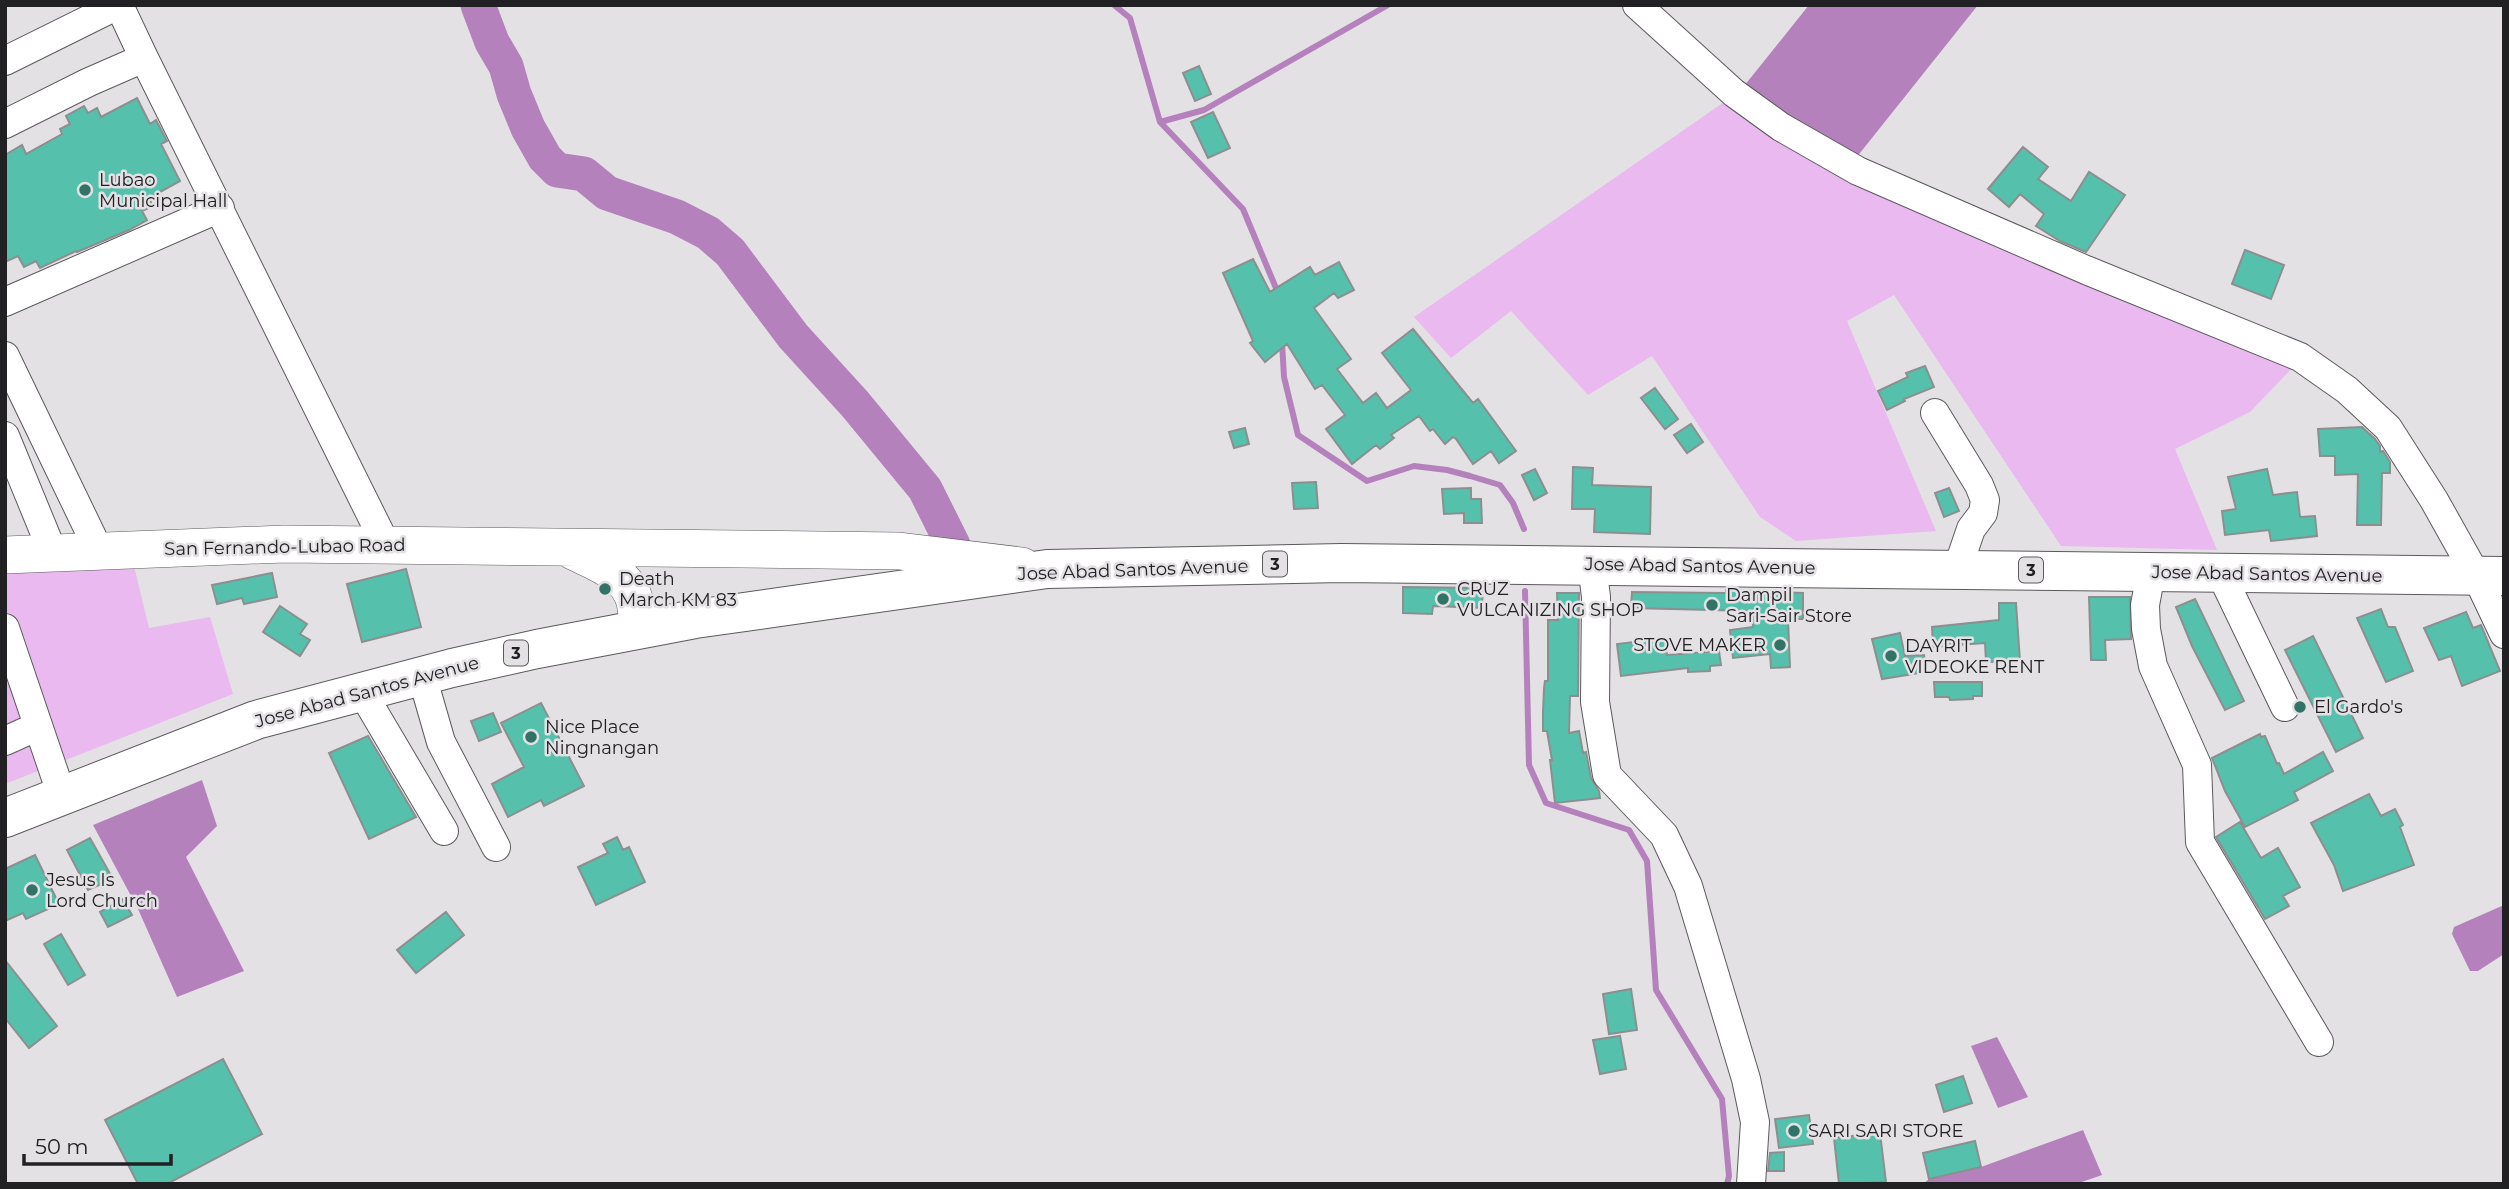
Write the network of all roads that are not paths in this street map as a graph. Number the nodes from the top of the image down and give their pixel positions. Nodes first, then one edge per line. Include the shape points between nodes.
1 (119, 5) edge
2 (1637, 5) edge
3 (144, 58) junction
4 (5, 61) edge
5 (5, 124) edge
6 (220, 208) junction
7 (5, 302) edge
8 (5, 356) edge
9 (1935, 413) dead end
10 (5, 436) edge
11 (386, 545) junction
12 (565, 547) junction
13 (99, 551) junction
14 (53, 553) junction
15 (5, 555) edge
16 (1592, 565) junction
17 (1047, 569) junction
18 (1957, 570) junction
19 (2151, 573) junction
20 (2221, 574) junction
21 (2490, 576) edge
22 (5, 628) edge
23 (637, 630) junction
24 (2504, 634) edge
25 (422, 676) junction
26 (362, 692) junction
27 (2286, 707) dead end
28 (38, 726) junction
29 (6, 738) edge
30 (62, 796) junction
31 (5, 818) edge
32 (444, 831) dead end
33 (496, 846) dead end
34 (2319, 1042) dead end
35 (1751, 1184) edge

1 - 3 street
1 - 4 street
2 - 21 street via 1734,93 1781,127 1858,171 2301,357 2347,390 2388,428
3 - 5 street
3 - 6 street
6 - 7 street
6 - 11 street
8 - 13 street
9 - 18 street via 1985,500
10 - 14 street
11 - 12 main road, San Fernando-Lubao Road
11 - 13 main road, San Fernando-Lubao Road
12 - 17 main road, San Fernando-Lubao Road via 899,551
12 - 23 main road, San Fernando-Lubao Road via 627,583 635,602
13 - 14 main road, San Fernando-Lubao Road
14 - 15 main road, San Fernando-Lubao Road
16 - 17 highway, Jose Abad Santos Avenue / 3 via 1341,563
16 - 18 highway, Jose Abad Santos Avenue / 3
16 - 35 street via 1595,702 1607,775 1664,835 1688,886 1749,1090 1755,1122
17 - 23 highway, Jose Abad Santos Avenue / 3
18 - 19 highway, Jose Abad Santos Avenue / 3
19 - 20 highway, Jose Abad Santos Avenue / 3
19 - 34 street via 2146,629 2153,666 2197,765 2200,842
20 - 21 highway, Jose Abad Santos Avenue / 3
20 - 27 street
21 - 24 street
22 - 28 street
23 - 25 highway, Jose Abad Santos Avenue / 3
25 - 26 highway, Jose Abad Santos Avenue / 3
25 - 33 street via 441,742
26 - 30 highway, Jose Abad Santos Avenue / 3 via 256,720
26 - 32 street
28 - 29 street
28 - 30 street
30 - 31 highway, Jose Abad Santos Avenue / 3

